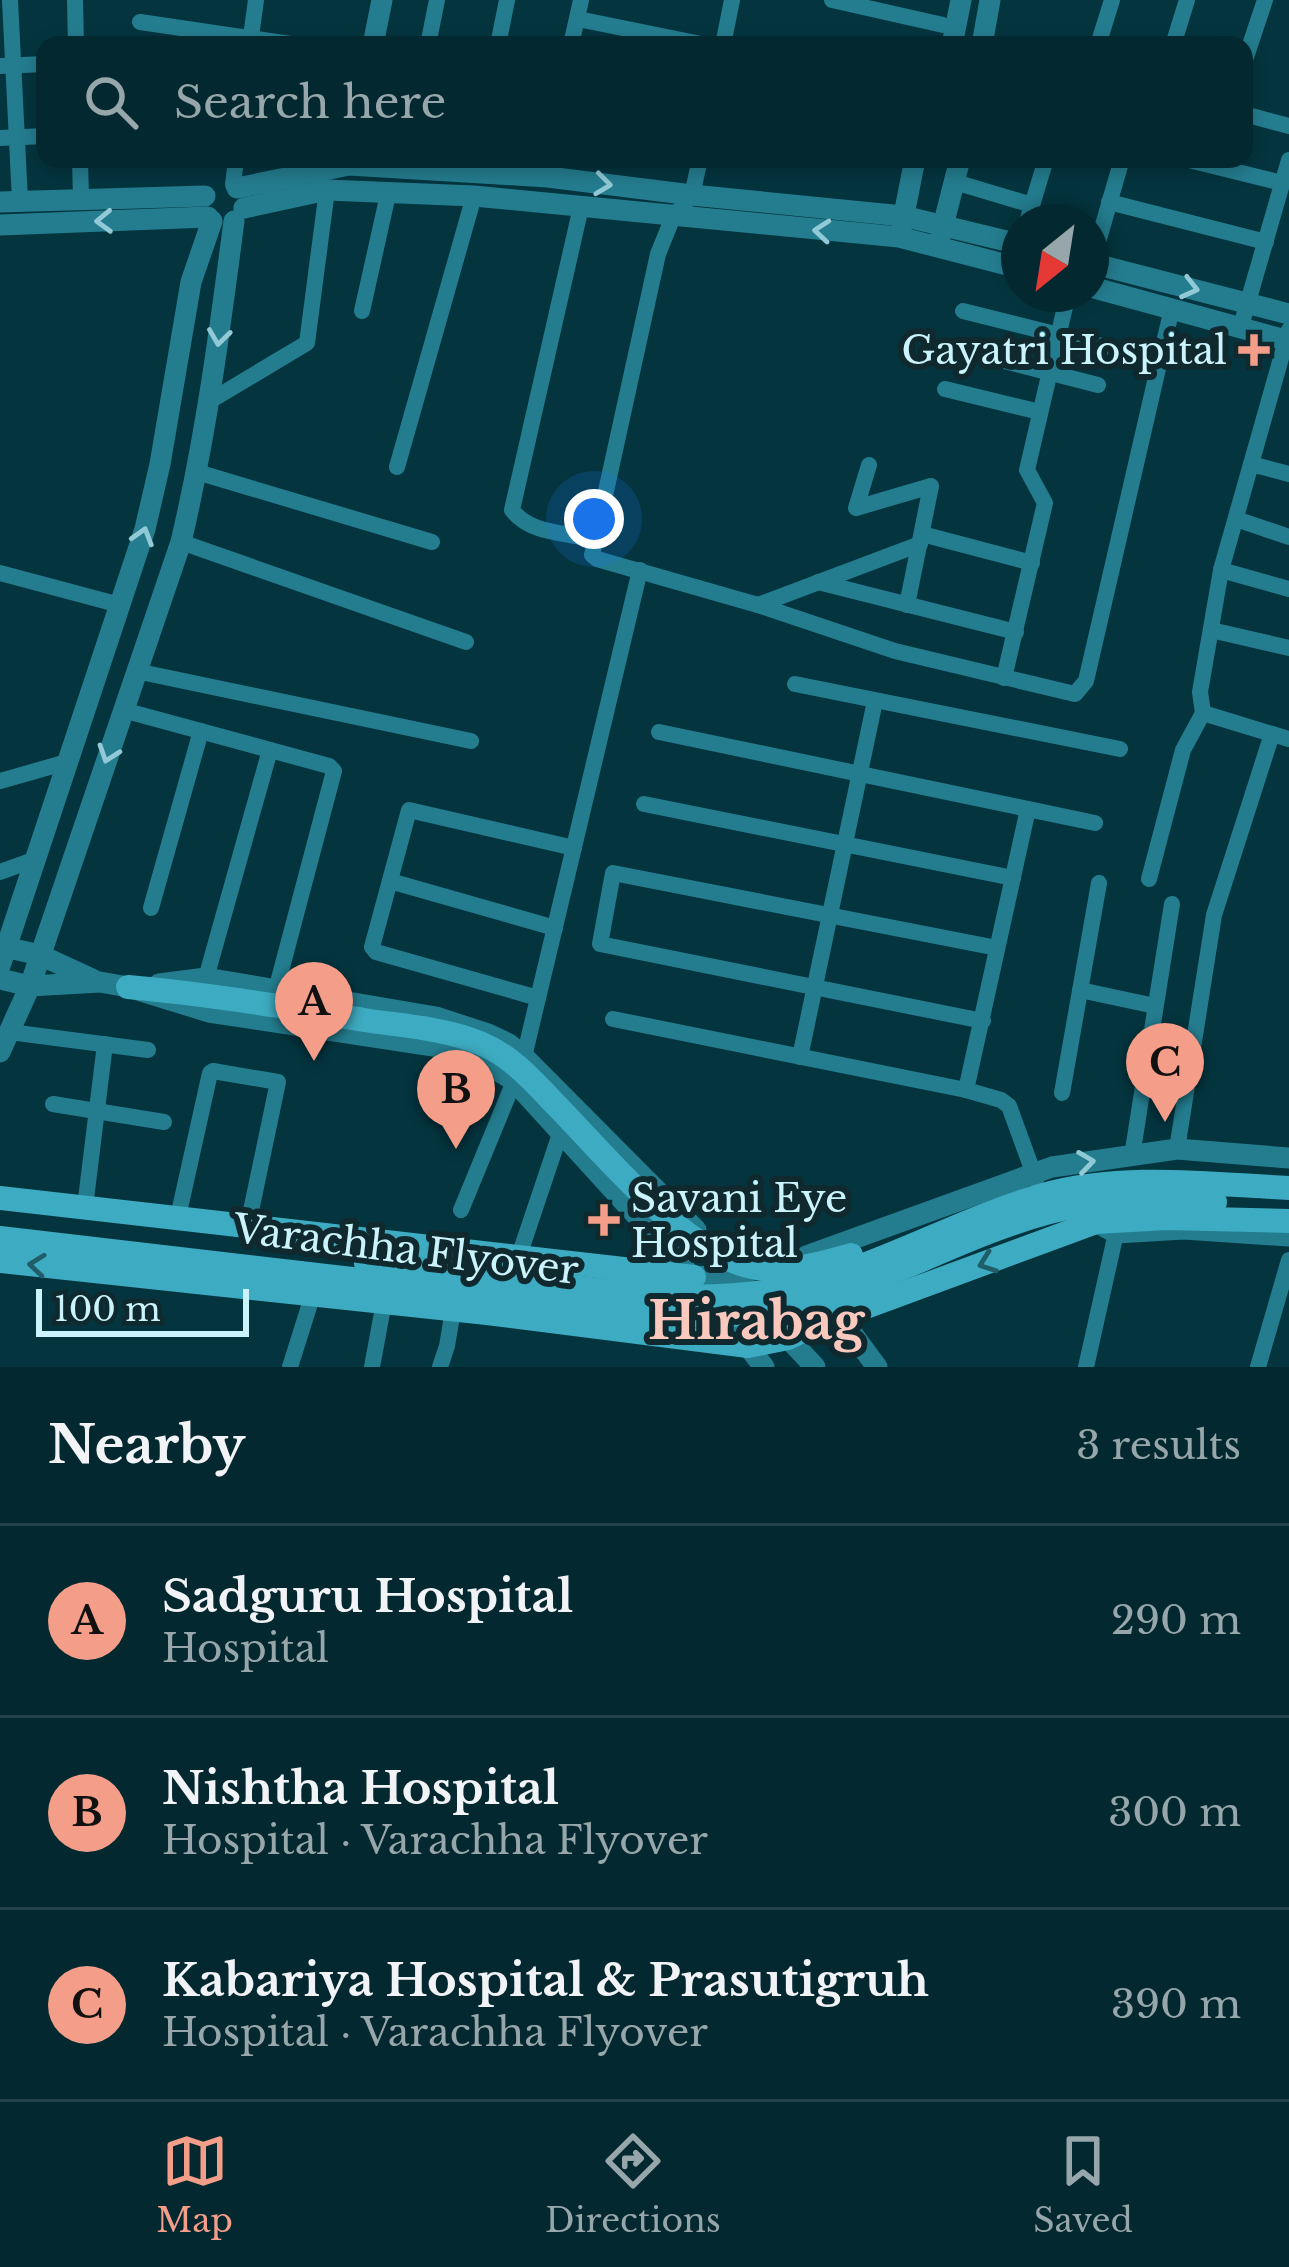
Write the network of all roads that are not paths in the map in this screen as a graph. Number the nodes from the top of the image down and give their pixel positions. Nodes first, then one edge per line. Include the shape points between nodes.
1 (10, 0) edge
2 (75, 0) edge
3 (256, 0) edge
4 (382, 0) edge
5 (436, 0) edge
6 (507, 0) edge
7 (581, 0) edge
8 (732, 0) edge
9 (832, 0) edge
10 (948, 0) edge
11 (961, 0) edge
12 (977, 0) edge
13 (990, 0) edge
14 (1186, 0) edge
15 (1265, 0) edge
16 (1109, 1) edge
17 (578, 19) junction
18 (140, 22) dead end
19 (76, 36) edge
20 (217, 36) edge
21 (251, 36) edge
22 (375, 36) edge
23 (430, 36) edge
24 (500, 36) edge
25 (573, 36) edge
26 (662, 36) edge
27 (725, 36) edge
28 (938, 36) edge
29 (944, 36) edge
30 (945, 36) edge
31 (979, 36) edge
32 (982, 36) edge
33 (1100, 36) edge
34 (1176, 36) edge
35 (1253, 36) edge
36 (7, 66) edge
37 (1253, 116) edge
38 (1289, 126) edge
39 (8, 138) edge
40 (1289, 160) edge
41 (80, 168) edge
42 (234, 168) edge
43 (333, 168) edge
44 (346, 168) edge
45 (429, 168) edge
46 (698, 168) edge
47 (913, 168) edge
48 (926, 168) edge
49 (946, 168) edge
50 (1043, 168) edge
51 (1119, 168) edge
52 (1221, 168) edge
53 (957, 170) edge
54 (1282, 183) junction
55 (333, 190) junction
56 (389, 190) junction
57 (692, 195) junction
58 (474, 196) junction
59 (81, 200) junction
60 (10, 202) edge
61 (1109, 202) joint
62 (1015, 204) edge
63 (1033, 204) edge
64 (225, 205) junction
65 (581, 207) junction
66 (673, 217) junction
67 (903, 220) junction
68 (0, 225) edge
69 (943, 226) junction
70 (1001, 240) edge
71 (1266, 242) junction
72 (1001, 258) edge
73 (1109, 267) edge
74 (1109, 292) edge
75 (1247, 302) junction
76 (1172, 308) junction
77 (362, 311) dead end
78 (963, 311) dead end
79 (1063, 312) edge
80 (1289, 314) edge
81 (1241, 326) junction
82 (1057, 336) junction
83 (1288, 337) edge
84 (1106, 346) dead end
85 (954, 348) dead end
86 (1048, 372) junction
87 (1097, 385) dead end
88 (945, 389) dead end
89 (210, 401) junction
90 (1269, 408) junction
91 (1040, 412) junction
92 (1289, 414) edge
93 (1251, 464) junction
94 (869, 465) dead end
95 (397, 467) dead end
96 (197, 472) junction
97 (1289, 474) edge
98 (1236, 519) junction
99 (580, 537) dead end
100 (1289, 537) edge
101 (921, 539) junction
102 (181, 542) junction
103 (432, 542) dead end
104 (1031, 563) junction
105 (640, 570) junction
106 (1221, 570) junction
107 (0, 573) edge
108 (818, 582) junction
109 (1289, 589) edge
110 (120, 605) junction
111 (758, 605) junction
112 (907, 605) junction
113 (1211, 630) junction
114 (1016, 632) junction
115 (466, 642) dead end
116 (1289, 648) edge
117 (136, 671) junction
118 (1004, 678) junction
119 (795, 684) dead end
120 (875, 701) junction
121 (123, 710) junction
122 (1204, 713) junction
123 (201, 730) junction
124 (658, 732) dead end
125 (1280, 736) edge
126 (471, 741) dead end
127 (1120, 749) dead end
128 (270, 750) junction
129 (68, 762) junction
130 (861, 774) junction
131 (0, 781) edge
132 (644, 804) dead end
133 (1028, 809) junction
134 (1094, 823) dead end
135 (845, 843) junction
136 (574, 848) junction
137 (36, 859) junction
138 (0, 872) edge
139 (1013, 878) junction
140 (1149, 879) dead end
141 (390, 881) junction
142 (1099, 884) dead end
143 (1172, 904) dead end
144 (152, 908) dead end
145 (830, 915) junction
146 (555, 928) junction
147 (998, 948) junction
148 (2, 953) edge
149 (40, 955) junction
150 (0, 979) edge
151 (206, 979) junction
152 (100, 982) junction
153 (30, 986) junction
154 (814, 986) junction
155 (128, 987) junction
156 (276, 990) junction
157 (1080, 990) junction
158 (538, 998) junction
159 (1155, 1006) junction
160 (614, 1019) dead end
161 (983, 1021) junction
162 (5, 1042) edge
163 (106, 1044) junction
164 (148, 1050) dead end
165 (524, 1057) junction
166 (800, 1057) junction
167 (513, 1080) junction
168 (966, 1090) junction
169 (1062, 1093) dead end
170 (53, 1104) dead end
171 (97, 1111) junction
172 (164, 1122) dead end
173 (561, 1131) junction
174 (1177, 1150) junction
175 (1132, 1156) junction
176 (1289, 1158) edge
177 (1034, 1173) junction
178 (1289, 1188) edge
179 (0, 1198) edge
180 (1289, 1206) edge
181 (85, 1207) junction
182 (461, 1210) dead end
183 (989, 1214) junction
184 (182, 1217) junction
185 (1289, 1221) edge
186 (0, 1223) edge
187 (248, 1225) junction
188 (1106, 1228) junction
189 (1289, 1236) edge
190 (0, 1238) edge
191 (1054, 1238) junction
192 (519, 1256) junction
193 (1289, 1260) edge
194 (0, 1261) edge
195 (739, 1274) junction
196 (694, 1277) junction
197 (179, 1280) junction
198 (314, 1294) junction
199 (384, 1302) junction
200 (453, 1310) junction
201 (840, 1317) junction
202 (788, 1338) junction
203 (748, 1346) junction
204 (290, 1367) edge
205 (372, 1367) edge
206 (440, 1367) edge
207 (764, 1367) edge
208 (815, 1367) edge
209 (878, 1367) edge
210 (1086, 1367) edge
211 (1258, 1367) edge

1 - 36 street
2 - 19 street
3 - 21 street
4 - 22 main road
5 - 23 street
6 - 24 street
7 - 17 street
8 - 27 street
9 - 28 street
10 - 29 main road
11 - 30 main road
12 - 31 main road
13 - 32 main road
14 - 34 street
15 - 35 street
16 - 33 street
17 - 25 street
17 - 26 street
18 - 20 street
36 - 39 street
37 - 38 street
39 - 60 street
40 - 54 street
41 - 59 street
42 - 64 street
43 - 64 main road
44 - 55 main road
45 -> 57 main road
46 - 57 street
47 - 67 main road
48 - 67 main road
49 - 69 main road
50 - 63 street
51 - 61 street
52 - 54 street
53 - 62 street
53 - 69 main road
54 - 71 street
55 - 56 main road
55 - 64 main road
55 - 89 street via 307,343
56 - 58 main road
56 - 77 street
57 - 66 street
57 - 67 main road
58 - 65 main road
58 - 95 street
59 - 60 main road
59 - 64 main road
61 - 71 street
64 -> 68 main road
64 -> 89 main road
110 -> 64 main road via 160,464 191,282
65 - 66 main road
65 - 99 street via 512,510 530,526
67 -> 66 main road
66 - 105 street via 592,555
67 - 69 main road
69 - 70 main road
69 - 72 main road
71 - 75 street
73 -> 75 main road
74 - 76 main road
75 - 80 main road
75 - 81 street
76 - 81 main road
76 - 118 street via 1084,684 1076,694
78 - 82 street
79 - 82 street
81 - 83 main road
82 - 84 street
82 - 86 street
83 - 90 street
85 - 86 street
86 - 87 street
86 - 91 street
88 - 91 street
89 - 96 main road
90 - 92 street
90 - 93 street
91 - 104 street via 1028,470 1045,503
93 - 97 street
93 - 98 street
94 - 101 street via 856,508 931,486
96 - 102 main road
96 - 103 street
98 - 100 street
98 - 106 street
101 - 104 street
101 - 108 street
101 - 112 street
102 - 115 street
102 - 117 main road
104 - 114 street
105 - 111 street
105 - 136 street
106 - 109 street
106 - 113 street
107 - 110 street
108 - 111 street
108 - 112 street
110 - 129 main road
111 - 118 street
112 - 114 street
113 - 116 street
113 - 122 street
114 - 118 street
117 - 121 main road
117 - 126 street
119 - 120 street
120 - 127 street
120 - 130 street
121 - 123 street
121 -> 149 main road
122 - 125 street
122 - 140 street via 1183,750
123 - 128 street
123 - 144 street
124 - 130 street
125 - 174 street via 1214,914
128 - 151 street
128 - 156 street via 334,772
129 - 131 street
129 - 137 main road
130 - 133 street
130 - 135 street
132 - 135 street
133 - 134 street
133 - 139 street
135 - 139 street
135 - 145 street
136 - 141 street via 409,810
136 - 146 street
137 - 138 street
137 - 148 main road
139 - 147 street
141 - 146 street
141 - 158 street via 374,951
142 - 157 street
143 - 159 street
145 - 147 street
145 - 154 street
145 - 154 street via 613,873 600,944
146 - 158 street
147 - 161 street
148 - 149 main road
149 - 152 main road
149 - 153 main road
150 - 153 main road
151 - 155 main road
151 - 156 main road
152 - 153 main road
152 - 155 main road
153 - 162 main road
154 - 161 street
154 - 166 street
155 - 167 main road via 209,1012 453,1049
155 - 183 main road via 472,1040 538,1086 672,1222 731,1261 796,1268
156 - 165 main road via 466,1024
157 - 159 street
157 - 169 street
158 - 165 street
159 - 175 street
160 - 166 street
161 - 168 street
162 - 163 street
163 - 164 street
163 - 171 street
165 - 167 street
165 - 195 main road
166 - 168 street
167 - 173 main road
167 - 182 street
168 - 177 street via 1009,1106
170 - 171 street
171 - 172 street
171 - 181 street
173 - 192 street
173 - 196 main road
174 - 175 main road
174 - 176 main road
177 -> 175 main road
177 - 191 street
177 - 195 main road
178 - 183 main road, Varachha Flyover via 1109,1183
179 - 181 main road
180 - 190 main road, Varachha Flyover via 1112,1201 1052,1211 832,1296 740,1315 628,1311
181 - 184 main road
183 - 186 main road, Varachha Flyover via 825,1280 688,1298
184 - 187 main road
184 - 187 street via 213,1071 278,1082
184 - 197 main road
185 - 188 main road via 1215,1217
187 - 192 main road
188 - 189 main road
188 - 191 main road
188 - 210 street
191 -> 201 main road
192 - 196 main road
193 - 211 street
197 -> 194 main road
195 - 196 main road
196 - 203 main road
197 - 198 main road
198 - 199 main road
198 - 204 street
199 - 200 main road
199 - 205 street
200 - 203 main road
200 - 206 street
201 - 202 main road
201 - 209 main road
202 - 203 main road
202 - 208 main road
203 - 207 main road

